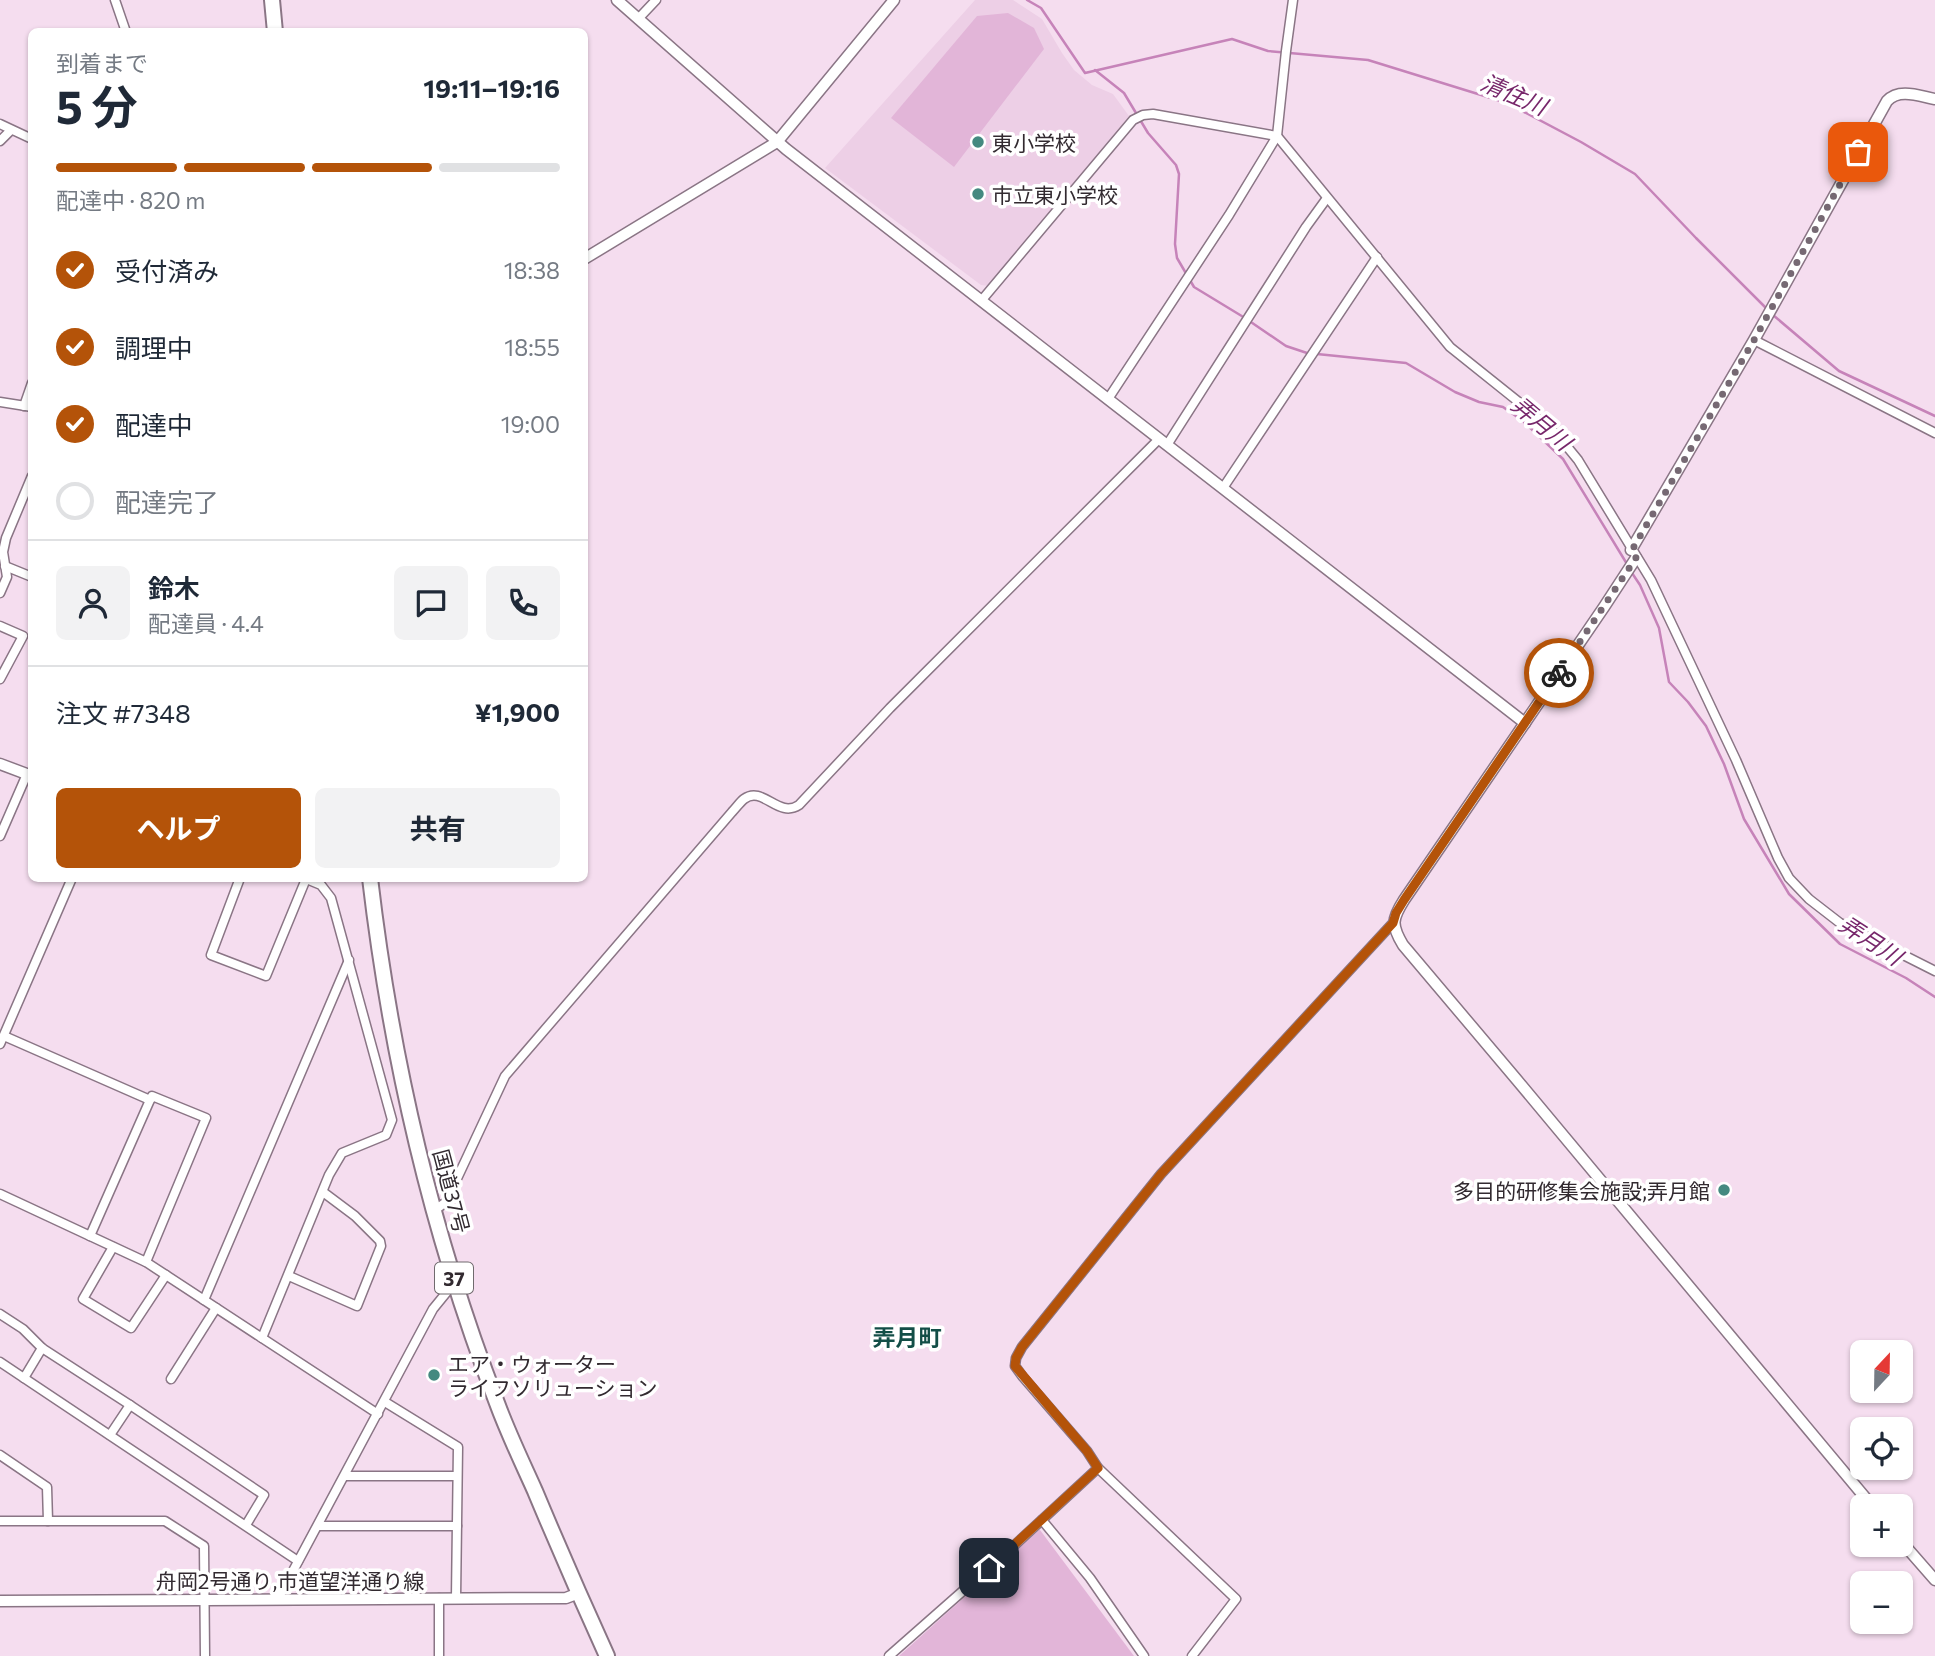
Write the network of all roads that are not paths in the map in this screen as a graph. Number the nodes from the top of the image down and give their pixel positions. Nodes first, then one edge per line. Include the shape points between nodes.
1 (115, 0) edge
2 (272, 0) edge
3 (617, 0) edge
4 (656, 0) edge
5 (894, 0) edge
6 (1293, 0) edge
7 (638, 19) junction
8 (125, 28) edge
9 (275, 28) edge
10 (1935, 99) edge
11 (0, 124) edge
12 (11, 130) junction
13 (1277, 136) junction
14 (28, 137) edge
15 (0, 141) edge
16 (777, 142) junction
17 (1327, 198) junction
18 (1377, 257) junction
19 (588, 258) edge
20 (981, 301) junction
21 (1754, 340) junction
22 (1108, 399) junction
23 (0, 402) edge
24 (28, 406) edge
25 (1935, 433) edge
26 (1163, 442) junction
27 (28, 486) edge
28 (1223, 488) junction
29 (1634, 554) junction
30 (5, 566) junction
31 (28, 575) edge
32 (0, 593) edge
33 (0, 626) edge
34 (27, 638) edge
35 (0, 679) edge
36 (1525, 723) junction
37 (0, 764) edge
38 (28, 775) edge
39 (28, 777) edge
40 (0, 836) edge
41 (70, 882) edge
42 (238, 882) edge
43 (304, 882) edge
44 (313, 882) edge
45 (370, 882) edge
46 (1393, 923) junction
47 (349, 960) junction
48 (1935, 971) edge
49 (2, 1040) edge
50 (150, 1100) junction
51 (323, 1192) junction
52 (0, 1194) edge
53 (435, 1210) junction
54 (90, 1236) junction
55 (113, 1247) junction
56 (146, 1262) junction
57 (166, 1275) junction
58 (289, 1276) junction
59 (455, 1282) junction
60 (204, 1300) junction
61 (216, 1308) junction
62 (0, 1314) edge
63 (262, 1338) junction
64 (42, 1348) junction
65 (0, 1362) edge
66 (24, 1378) junction
67 (171, 1380) dead end
68 (385, 1402) junction
69 (130, 1405) junction
70 (378, 1414) junction
71 (110, 1435) junction
72 (0, 1455) edge
73 (1098, 1468) junction
74 (345, 1476) junction
75 (457, 1476) junction
76 (1862, 1494) edge
77 (1042, 1520) junction
78 (0, 1521) edge
79 (48, 1521) junction
80 (246, 1525) junction
81 (318, 1526) junction
82 (457, 1526) junction
83 (1913, 1555) edge
84 (298, 1561) junction
85 (1935, 1580) edge
86 (579, 1592) junction
87 (439, 1598) junction
88 (456, 1598) junction
89 (278, 1599) junction
90 (205, 1600) junction
91 (0, 1601) edge
92 (205, 1656) edge
93 (439, 1656) edge
94 (607, 1656) edge
95 (888, 1656) edge
96 (1144, 1656) edge
97 (1192, 1656) edge

1 - 8 street
2 - 9 highway
3 - 7 street
4 - 7 street
5 - 16 street
6 - 13 street
7 - 16 street
10 - 21 street via 1903,93 1887,101
11 - 12 street
12 - 14 street
12 - 15 street
13 - 17 street
13 - 20 street via 1143,114 1133,120
13 - 22 street
16 - 19 street
16 - 20 street
17 - 18 street
17 - 26 street
18 - 28 street
18 - 29 street via 1450,347 1560,438
20 - 22 street
21 - 25 street
21 - 29 street
22 - 26 street
23 - 24 street
26 - 28 street
26 - 53 street via 899,699 799,805 785,809 764,798 744,799 505,1076 446,1202
27 - 30 street via 6,538
28 - 36 street
29 - 36 street
29 - 48 street via 1651,580 1789,878 1840,923
30 - 31 street
30 - 32 street
33 - 34 street
34 - 35 street
36 - 46 street
37 - 38 street
39 - 40 street
41 - 49 street
42 - 43 street via 211,955 266,976
44 - 47 street via 331,898
45 - 53 highway, 国道37号 / 37 via 397,1055
46 - 73 street via 1161,1174 1016,1358 1015,1366
46 - 76 street via 1403,945
47 - 51 street via 393,1119 386,1135 342,1153
47 - 60 street
49 - 50 street
50 - 54 street
50 - 56 street via 152,1096 206,1118
51 - 58 street
51 - 58 street via 380,1241 362,1294 357,1306
52 - 54 street
53 - 59 highway, 国道37号 / 37
54 - 55 street
55 - 56 street
55 - 57 street via 83,1298 131,1328
56 - 57 street
57 - 60 street
58 - 63 street
59 - 68 street via 433,1309
59 - 86 highway, 国道37号 / 37 via 497,1404
60 - 61 street
61 - 63 street
61 - 67 street
62 - 64 street
63 - 70 street
64 - 66 street
64 - 69 street
65 - 66 street
66 - 71 street
68 - 70 street
68 - 75 street via 458,1447
69 - 71 street
69 - 80 street via 264,1495
70 - 74 street
71 - 80 street
72 - 79 street via 47,1487
73 - 77 street
73 - 97 street via 1236,1599
74 - 75 street
74 - 81 street
75 - 82 street
77 - 95 street
77 - 96 street via 1090,1578
78 - 79 street
79 - 90 street via 165,1521 204,1546
80 - 84 street
81 - 82 street
81 - 84 street
82 - 88 street
83 - 85 street
84 - 89 street
86 - 88 street, 舟岡2号通り,市道望洋通り線 via 566,1598
86 - 94 highway, 国道37号 / 37
87 - 88 street, 舟岡2号通り,市道望洋通り線
87 - 89 street, 舟岡2号通り,市道望洋通り線
87 - 93 street
89 - 90 street, 舟岡2号通り,市道望洋通り線
90 - 91 street, 舟岡2号通り,市道望洋通り線
90 - 92 street

